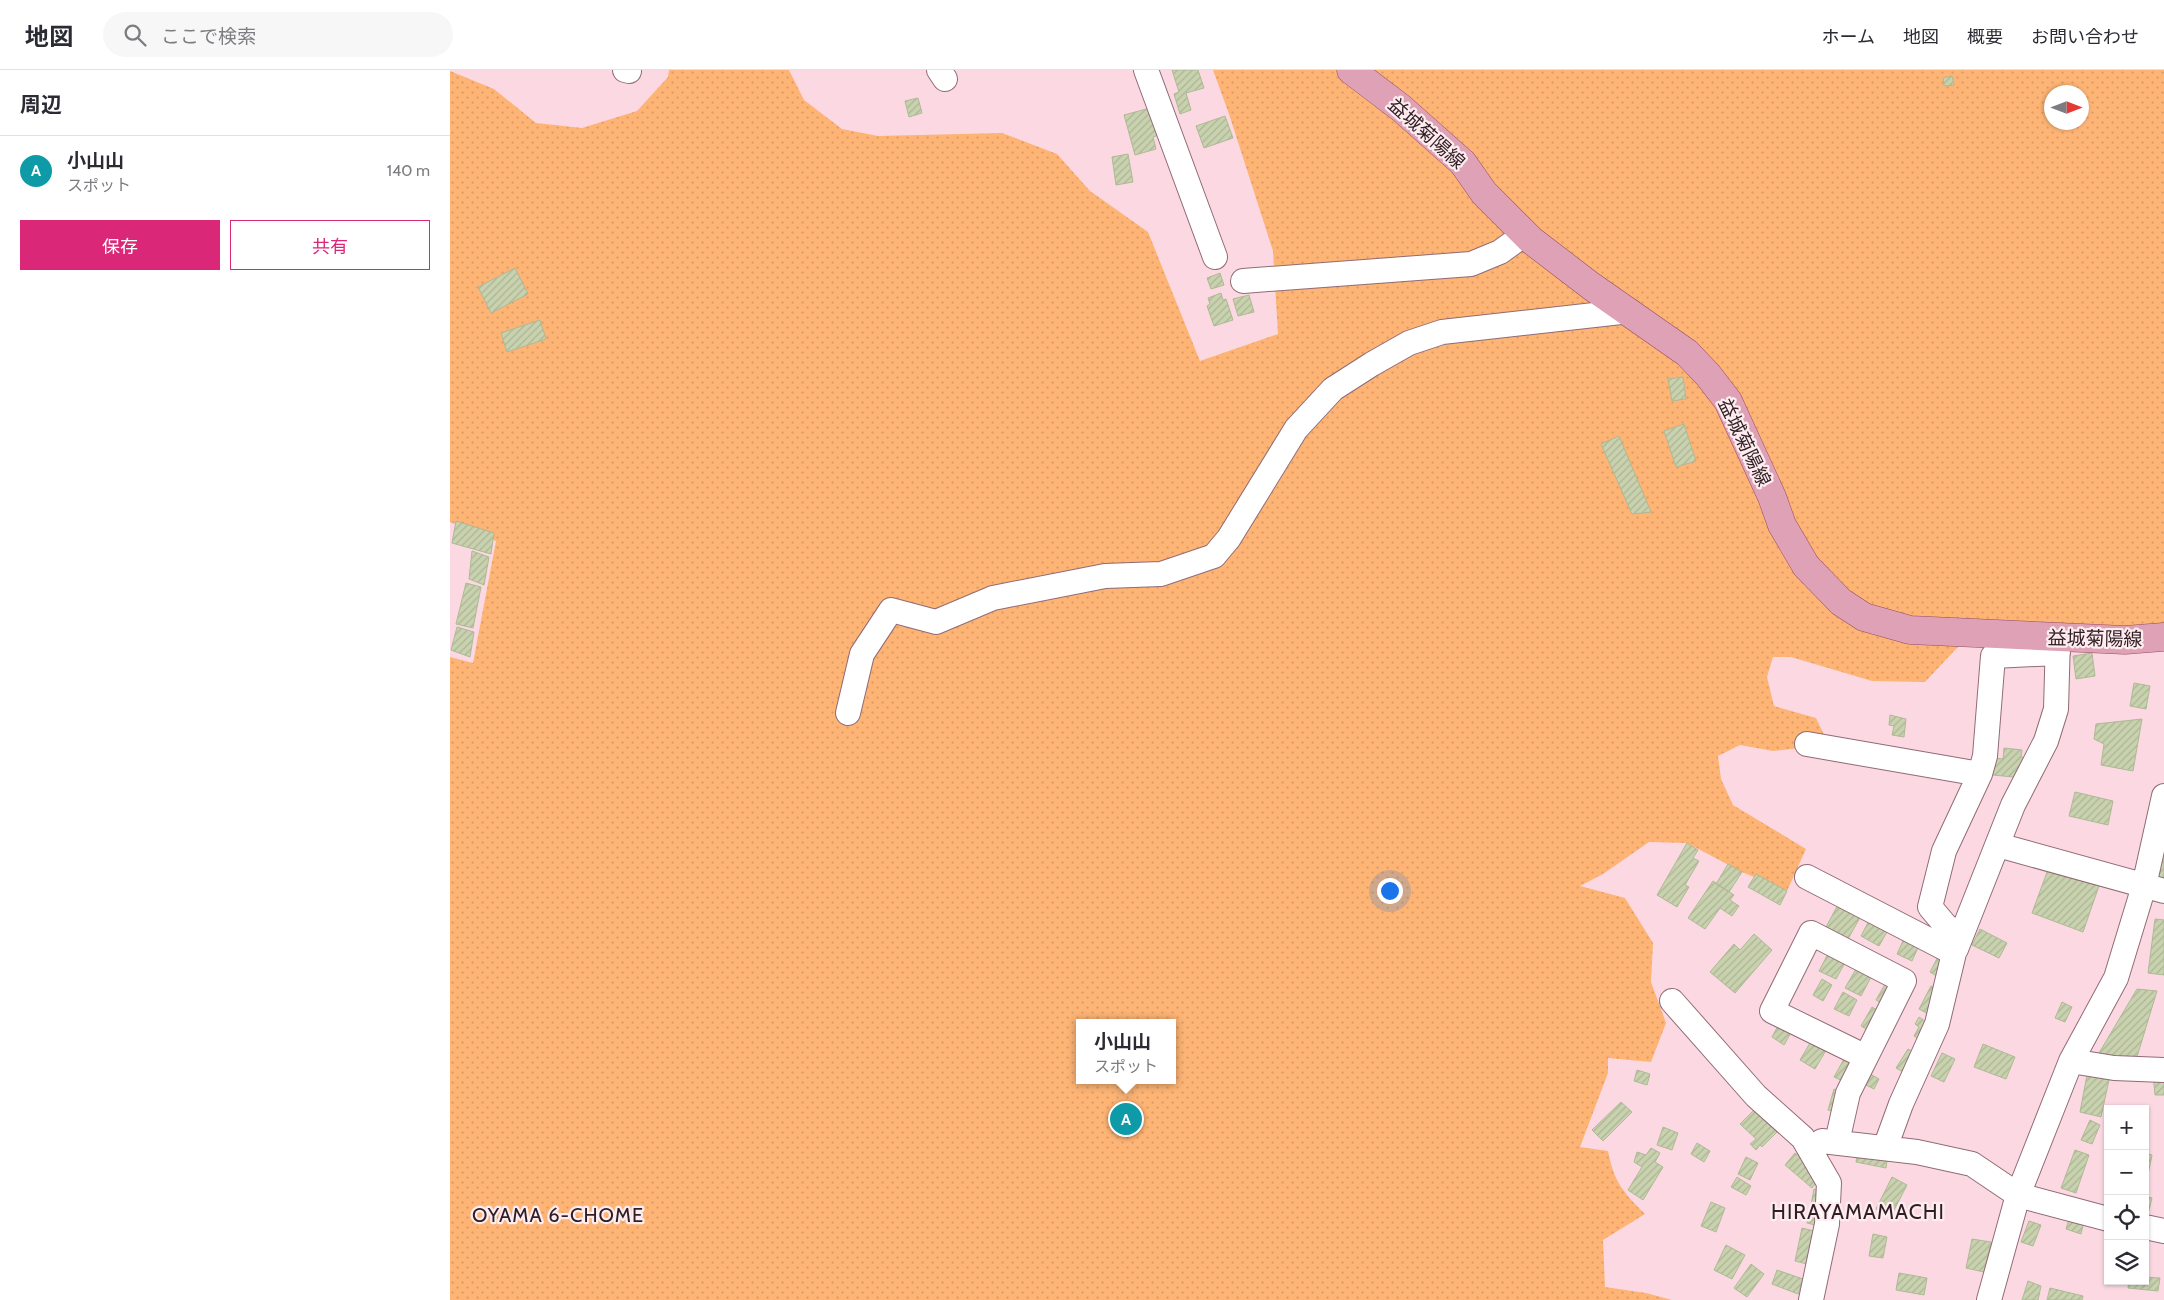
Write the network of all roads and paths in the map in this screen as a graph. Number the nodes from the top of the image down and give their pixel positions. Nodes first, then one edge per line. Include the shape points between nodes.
1 (1146, 70) edge
2 (1351, 70) edge
3 (1526, 234) junction
4 (1215, 257) dead end
5 (1243, 281) dead end
6 (1630, 311) junction
7 (2164, 637) edge
8 (2058, 645) junction
9 (848, 713) dead end
10 (1807, 744) dead end
11 (1980, 774) junction
12 (2164, 796) edge
13 (1998, 845) junction
14 (1807, 877) dead end
15 (2154, 889) edge
16 (1958, 944) junction
17 (1672, 1001) dead end
18 (1866, 1057) junction
19 (2071, 1061) junction
20 (2164, 1070) edge
21 (1803, 1138) junction
22 (1837, 1142) junction
23 (1885, 1148) junction
24 (2018, 1195) junction
25 (2104, 1218) edge
26 (2149, 1228) edge
27 (2164, 1231) edge
28 (1811, 1300) edge
29 (1989, 1300) edge

1 - 4 street
2 - 3 main road, 益城菊陽線 via 1401,108 1463,163 1484,193
3 - 5 street via 1500,252 1471,264
3 - 6 main road, 益城菊陽線 via 1591,286
6 - 8 main road, 益城菊陽線 via 1687,353 1728,401 1782,525 1806,566 1841,602 1864,617 1910,630
6 - 9 street via 1442,332 1409,344 1372,364 1333,389 1296,429 1214,556 1161,574 1105,576 993,598 936,622 891,610 862,654
7 - 8 main road, 益城菊陽線
8 - 11 street via 1993,656 1985,756
8 - 13 street via 2056,709 2046,741 2013,805
10 - 11 street
11 - 16 street via 1944,851 1930,907
12 - 15 street
13 - 15 street
13 - 16 street
14 - 16 street
15 - 19 street via 2116,978
16 - 23 street via 1937,1024
17 - 21 street via 1756,1096
18 - 18 street via 1904,981 1811,933 1772,1011
18 - 22 street via 1848,1093
19 - 20 street via 2114,1068
19 - 24 street
21 - 22 street
21 - 28 street via 1829,1183 1827,1224
22 - 23 street
23 - 24 street via 1972,1164
24 - 25 street
24 - 29 street
26 - 27 street

